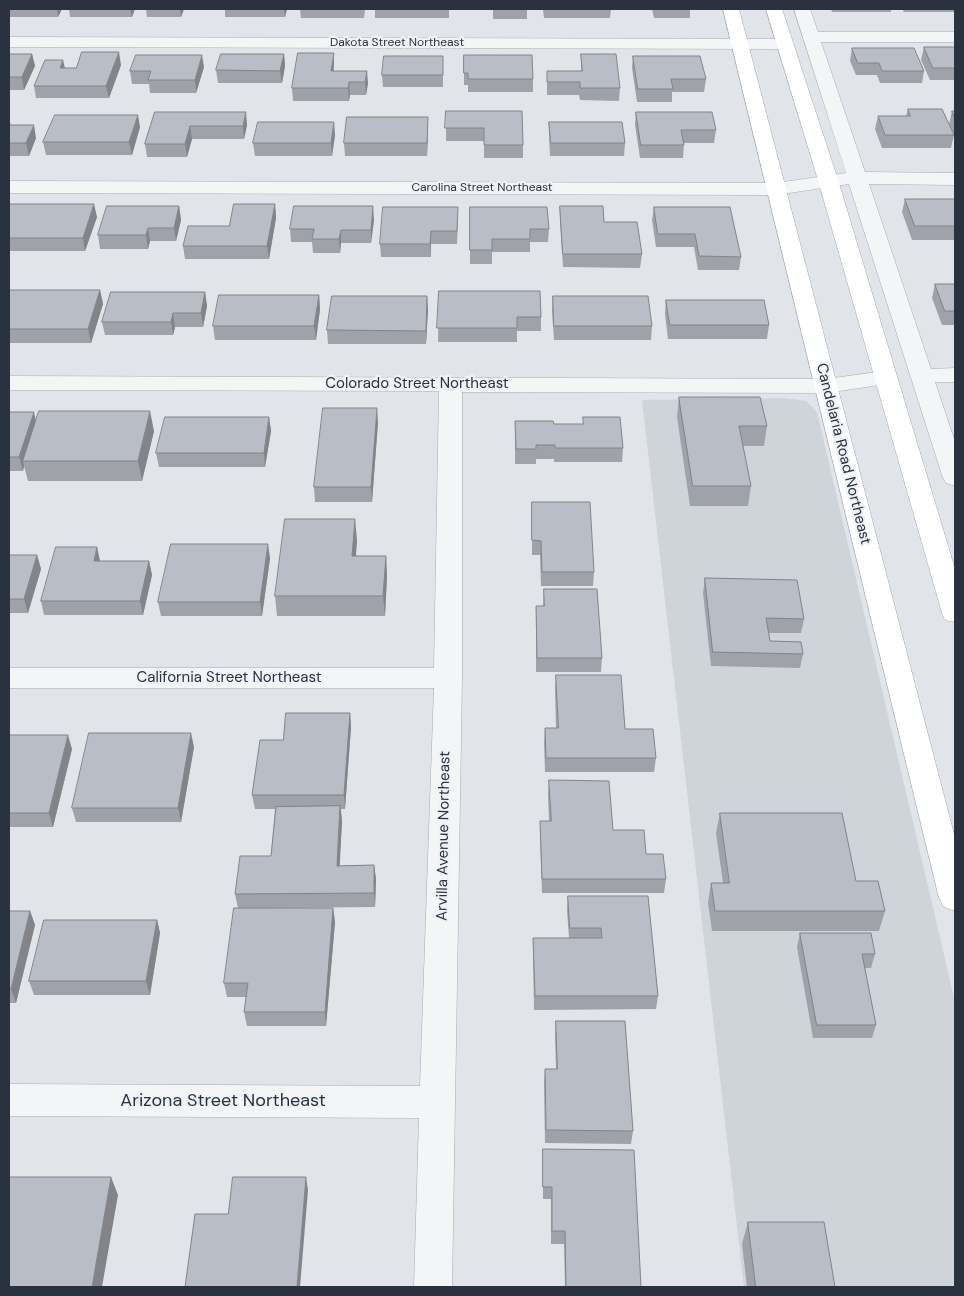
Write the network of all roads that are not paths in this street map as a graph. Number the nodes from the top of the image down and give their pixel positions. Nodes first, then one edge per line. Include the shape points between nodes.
1 (730, 9) edge
2 (774, 9) edge
3 (802, 9) edge
4 (811, 37) junction
5 (955, 37) edge
6 (9, 42) edge
7 (740, 44) junction
8 (785, 44) junction
9 (856, 178) junction
10 (955, 179) edge
11 (828, 180) junction
12 (9, 187) edge
13 (776, 189) junction
14 (955, 375) edge
15 (923, 376) junction
16 (885, 378) junction
17 (9, 383) edge
18 (451, 385) junction
19 (826, 386) junction
20 (955, 478) edge
21 (955, 613) edge
22 (9, 678) edge
23 (448, 678) junction
24 (955, 898) edge
25 (9, 1100) edge
26 (438, 1102) junction
27 (433, 1287) edge

1 - 7 main road, Candelaria Road Northeast
2 - 8 main road
3 - 4 street
4 - 5 street
4 - 9 street
6 - 7 street, Dakota Street Northeast
7 - 8 street, Dakota Street Northeast
7 - 13 main road, Candelaria Road Northeast
8 - 11 main road
9 - 10 street, Carolina Street Northeast
9 - 11 street, Carolina Street Northeast
9 - 15 street
11 - 13 street, Carolina Street Northeast
11 - 16 main road
12 - 13 street, Carolina Street Northeast
13 - 19 main road, Candelaria Road Northeast
14 - 15 street
15 - 20 street
16 - 19 street
16 - 21 main road
17 - 18 street, Colorado Street Northeast
18 - 19 street, Colorado Street Northeast
18 - 23 street, Arvilla Avenue Northeast
19 - 24 main road, Candelaria Road Northeast
22 - 23 street, California Street Northeast
23 - 26 street, Arvilla Avenue Northeast
25 - 26 street, Arizona Street Northeast
26 - 27 street, Arvilla Avenue Northeast

